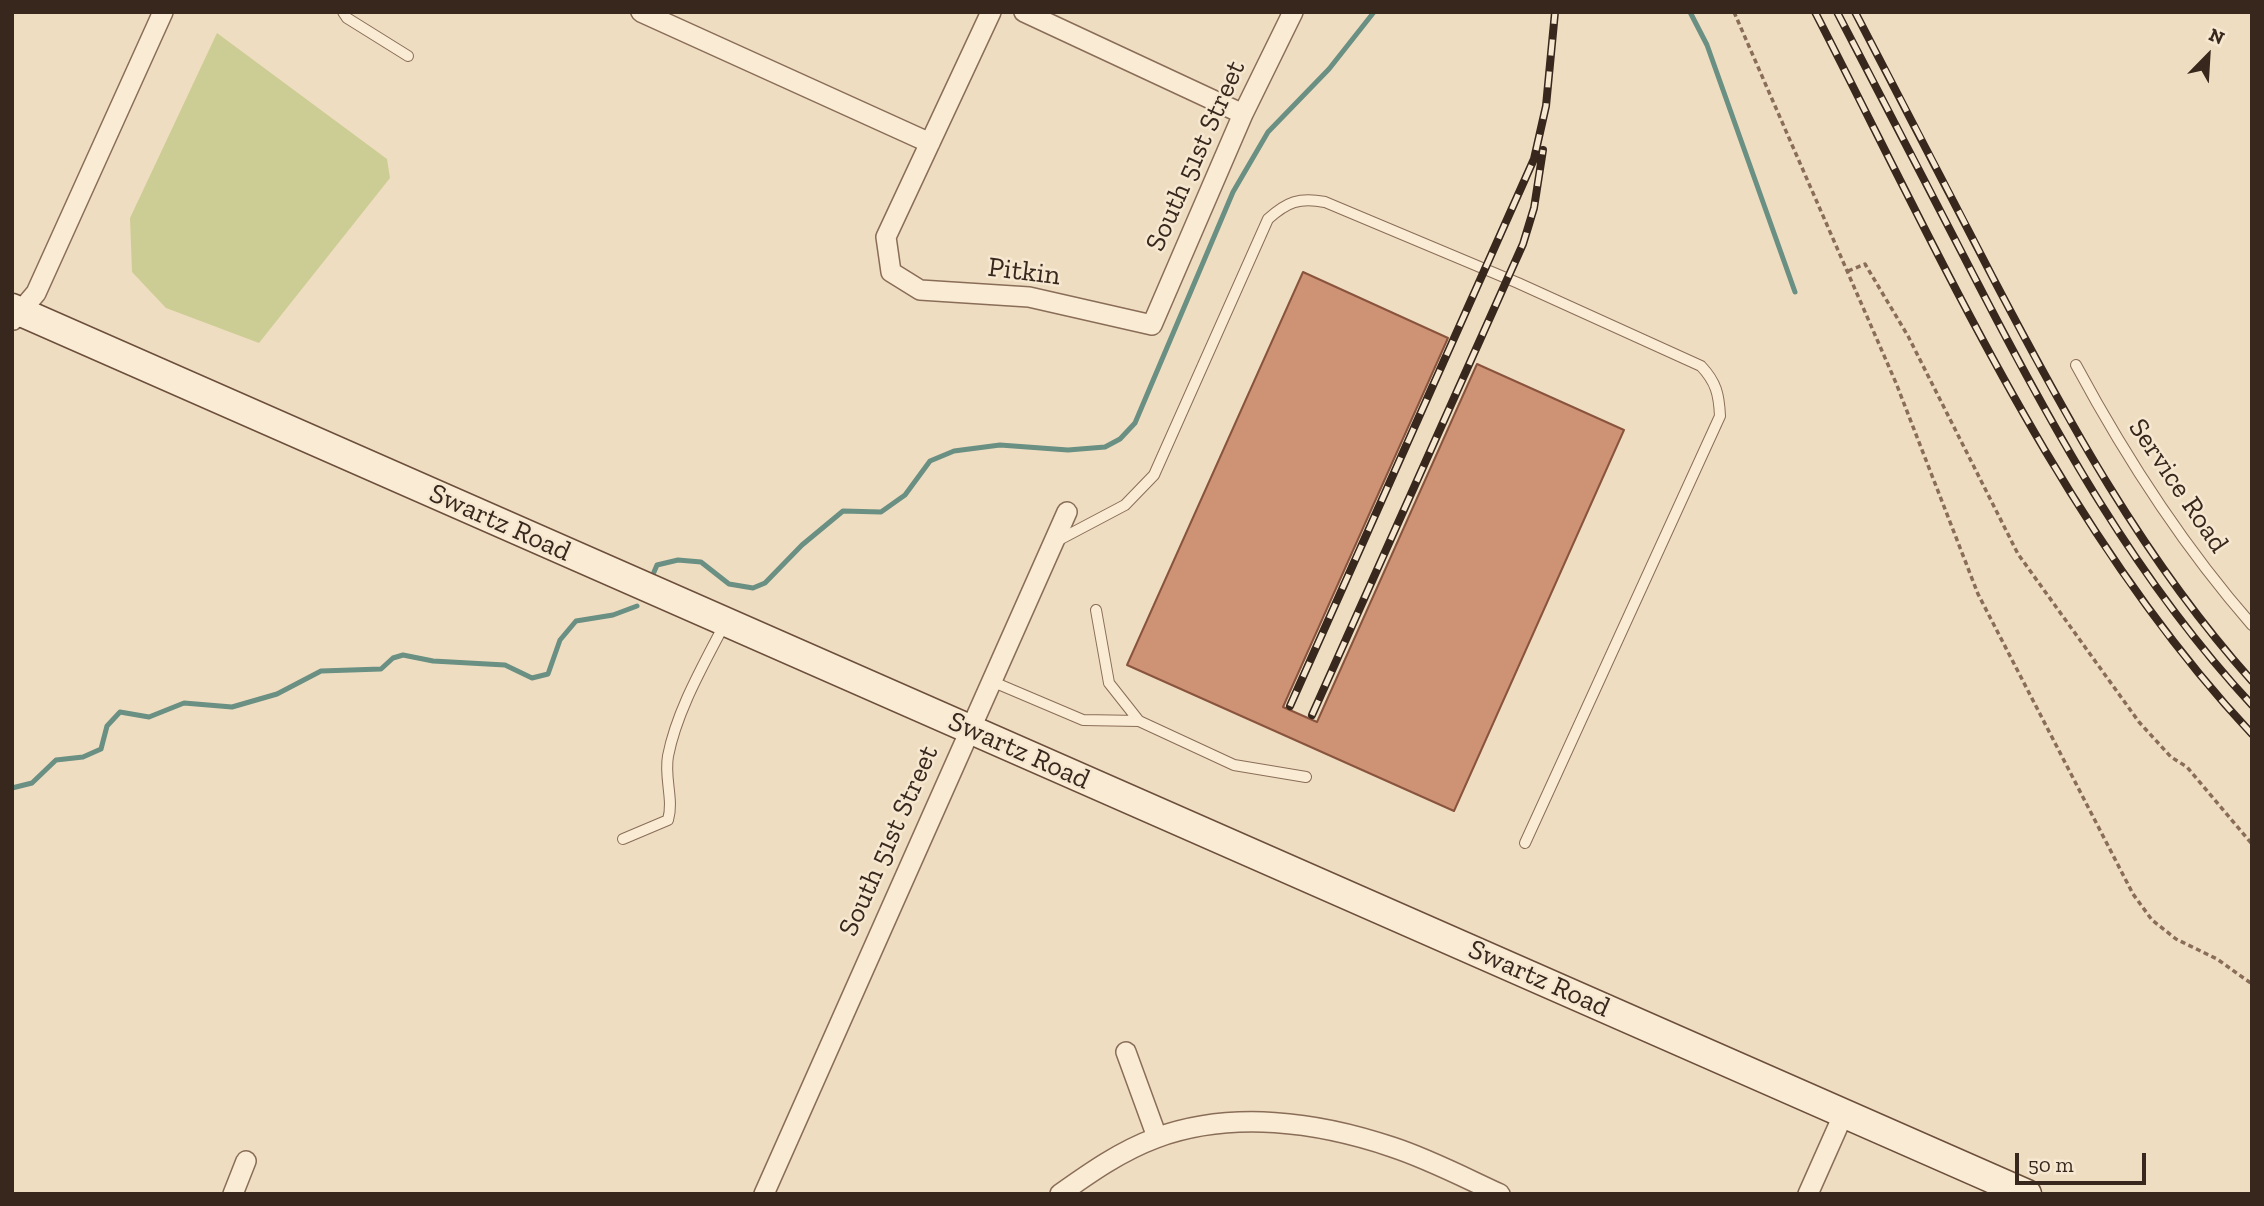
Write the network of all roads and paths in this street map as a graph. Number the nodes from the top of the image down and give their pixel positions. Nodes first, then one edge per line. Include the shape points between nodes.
1 (163, 12) edge
2 (343, 12) edge
3 (991, 12) edge
4 (1024, 12) edge
5 (1293, 12) edge
6 (1734, 12) edge
7 (649, 14) edge
8 (408, 55) dead end
9 (1243, 114) junction
10 (930, 143) junction
11 (1848, 271) junction
12 (14, 313) edge
13 (1152, 325) joint
14 (2076, 365) dead end
15 (1067, 512) dead end
16 (1051, 544) junction
17 (1096, 610) dead end
18 (725, 622) junction
19 (2252, 625) edge
20 (990, 681) junction
21 (1139, 721) junction
22 (969, 730) junction
23 (1306, 777) dead end
24 (623, 839) dead end
25 (1525, 844) dead end
26 (2252, 844) edge
27 (2252, 984) edge
28 (1126, 1052) dead end
29 (1844, 1113) junction
30 (1157, 1137) junction
31 (246, 1161) dead end
32 (233, 1194) edge
33 (764, 1194) edge
34 (1060, 1194) edge
35 (1500, 1194) edge
36 (1808, 1194) edge
37 (2027, 1194) edge

1 - 12 street via 36,293
2 - 8 lane
3 - 10 street
4 - 9 street
5 - 9 street, South 51st Street
6 - 11 path
7 - 10 street
9 - 13 street, South 51st Street
10 - 13 street, Pitkin via 886,237 891,272 920,290 1030,297
11 - 26 path via 1865,264 1908,336 2018,554 2062,620 2139,722 2171,757 2187,767
11 - 27 path via 1978,593 2133,894 2152,920 2176,939 2217,959
12 - 18 street, Swartz Road
14 - 19 lane, Service Road via 2122,451 2169,521
15 - 16 street, South 51st Street
16 - 20 street, South 51st Street
16 - 25 lane via 1125,505 1154,475 1268,219 1286,203 1304,198 1325,202 1518,283 1701,366 1714,379 1720,416
17 - 21 lane via 1110,683
18 - 22 street, Swartz Road
18 - 24 lane via 698,676 668,757 671,810 667,820
20 - 21 lane via 1083,720
20 - 22 street, South 51st Street
21 - 23 lane via 1234,765
22 - 29 street, Swartz Road
22 - 33 street, South 51st Street
28 - 30 street
29 - 36 street
29 - 37 street, Swartz Road
30 - 34 street via 1108,1160
30 - 35 street via 1209,1125 1300,1124 1392,1147
31 - 32 street

